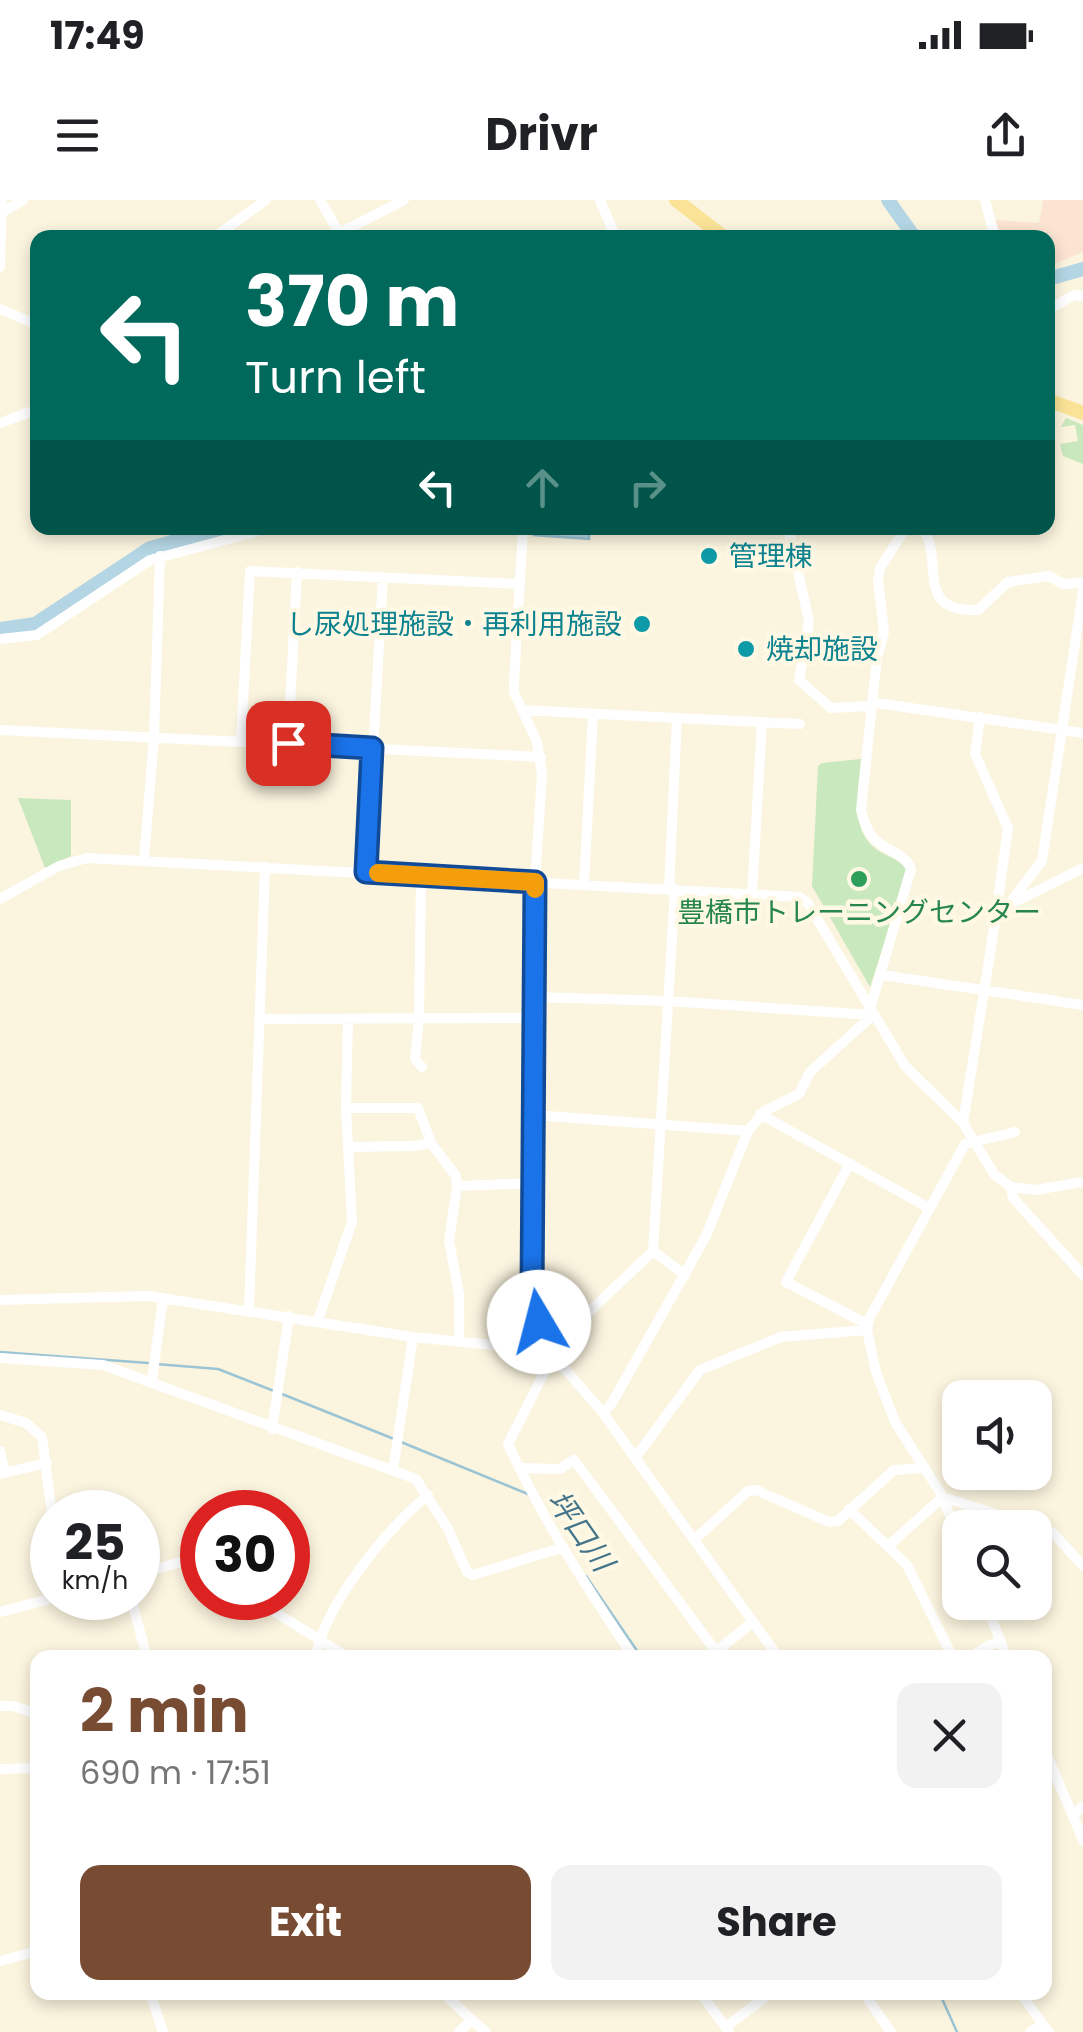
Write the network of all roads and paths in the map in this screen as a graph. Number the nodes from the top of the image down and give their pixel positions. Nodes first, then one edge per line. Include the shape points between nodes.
1 (2, 200) edge
2 (23, 200) edge
3 (266, 200) edge
4 (320, 200) edge
5 (404, 200) edge
6 (600, 200) edge
7 (676, 200) edge
8 (985, 200) edge
9 (1, 214) edge
10 (223, 230) edge
11 (334, 230) edge
12 (348, 230) edge
13 (613, 230) edge
14 (715, 230) edge
15 (993, 230) edge
16 (0, 267) edge
17 (1083, 296) edge
18 (1055, 306) edge
19 (0, 310) edge
20 (30, 322) edge
21 (1055, 403) edge
22 (30, 412) edge
23 (1083, 414) edge
24 (0, 423) edge
25 (242, 535) edge
26 (523, 535) edge
27 (790, 535) edge
28 (901, 535) edge
29 (926, 535) edge
30 (160, 556) junction
31 (297, 572) junction
32 (382, 577) junction
33 (1083, 582) edge
34 (520, 584) junction
35 (1083, 591) edge
36 (0, 639) edge
37 (871, 706) junction
38 (522, 710) junction
39 (593, 714) junction
40 (980, 717) junction
41 (677, 718) junction
42 (762, 723) junction
43 (800, 724) dead end
44 (0, 730) edge
45 (1062, 730) junction
46 (1083, 733) edge
47 (154, 737) junction
48 (241, 740) junction
49 (288, 743) junction
50 (372, 748) junction
51 (541, 757) junction
52 (144, 860) junction
53 (265, 867) junction
54 (1083, 868) edge
55 (366, 872) junction
56 (421, 876) junction
57 (535, 882) junction
58 (584, 885) junction
59 (672, 889) junction
60 (752, 894) junction
61 (0, 899) edge
62 (1012, 904) junction
63 (995, 922) junction
64 (882, 975) junction
65 (984, 990) junction
66 (534, 997) junction
67 (668, 1001) junction
68 (1083, 1005) edge
69 (872, 1012) junction
70 (534, 1018) junction
71 (259, 1019) junction
72 (348, 1019) junction
73 (419, 1019) junction
74 (422, 1067) dead end
75 (346, 1108) junction
76 (760, 1114) junction
77 (533, 1115) junction
78 (963, 1123) junction
79 (661, 1124) junction
80 (748, 1131) junction
81 (1015, 1132) dead end
82 (972, 1140) junction
83 (431, 1143) junction
84 (349, 1147) junction
85 (850, 1164) junction
86 (1083, 1182) edge
87 (532, 1184) junction
88 (457, 1186) junction
89 (1010, 1187) junction
90 (929, 1208) junction
91 (653, 1251) junction
92 (685, 1275) junction
93 (1083, 1275) edge
94 (164, 1298) junction
95 (0, 1300) edge
96 (249, 1310) junction
97 (289, 1316) junction
98 (318, 1320) junction
99 (867, 1327) junction
100 (413, 1336) junction
101 (459, 1341) junction
102 (547, 1355) junction
103 (0, 1358) edge
104 (152, 1380) junction
105 (603, 1413) junction
106 (0, 1415) edge
107 (272, 1429) junction
108 (0, 1451) edge
109 (635, 1458) junction
110 (47, 1463) junction
111 (519, 1468) junction
112 (924, 1468) junction
113 (393, 1470) junction
114 (3, 1474) edge
115 (50, 1490) edge
116 (428, 1496) junction
117 (943, 1497) junction
118 (850, 1510) junction
119 (948, 1510) edge
120 (694, 1540) junction
121 (888, 1546) junction
122 (561, 1548) junction
123 (1083, 1566) edge
124 (30, 1604) edge
125 (0, 1612) edge
126 (138, 1620) edge
127 (288, 1620) edge
128 (992, 1620) edge
129 (753, 1622) junction
130 (319, 1639) junction
131 (1001, 1642) junction
132 (145, 1650) edge
133 (317, 1650) edge
134 (336, 1650) edge
135 (629, 1650) edge
136 (709, 1650) edge
137 (717, 1650) edge
138 (773, 1650) edge
139 (949, 1650) edge
140 (982, 1650) edge
141 (1004, 1650) edge
142 (0, 1706) edge
143 (30, 1711) edge
144 (30, 1768) edge
145 (0, 1769) edge
146 (1052, 1778) edge
147 (1083, 1806) edge
148 (1073, 1816) junction
149 (1083, 1841) edge
150 (30, 1953) edge
151 (0, 1962) edge
152 (153, 2000) edge
153 (451, 2000) edge
154 (706, 2000) edge
155 (762, 2000) edge
156 (868, 2000) edge
157 (1026, 2000) edge
158 (472, 2020) junction
159 (1046, 2028) edge
160 (727, 2029) edge
161 (163, 2032) edge
162 (459, 2032) edge
163 (486, 2032) edge
164 (891, 2032) edge
165 (1030, 2032) edge

1 - 9 street
2 - 9 street
3 - 10 street
4 - 11 street
5 - 12 street
6 - 13 street
7 - 14 main road
8 - 15 street
9 - 16 street
17 - 18 street
19 - 20 street
21 - 23 main road
22 - 24 street
25 - 30 street
26 - 34 street
27 - 37 street via 809,621 799,680 831,708
28 - 37 street via 880,568 885,622
29 - 33 street via 934,588 952,608 978,610 1008,582 1048,576 1064,584
30 - 36 street via 37,636
30 - 47 street
31 - 32 street
31 - 48 street via 250,571
31 - 49 street
32 - 34 street
32 - 50 street
34 - 38 street via 514,682
35 - 45 street
37 - 40 street
37 - 64 street via 865,828 912,869
38 - 39 street
38 - 51 street
39 - 41 street
39 - 58 street
40 - 45 street
40 - 63 street via 974,754 1008,828
41 - 42 street
41 - 59 street
42 - 43 street
42 - 60 street
44 - 47 street
45 - 46 street
45 - 62 street via 1042,861
47 - 48 street
47 - 52 street
48 - 49 street
49 - 50 street
50 - 51 street
50 - 55 street
51 - 57 street
52 - 53 street
52 - 61 street via 73,861
53 - 55 street
53 - 71 street
54 - 62 street
55 - 56 street
56 - 57 street
56 - 73 street
57 - 58 street
57 - 66 street
58 - 59 street
59 - 60 street
59 - 67 street
60 - 69 street via 807,902
62 - 63 street
63 - 65 street
64 - 65 street
64 - 69 street
65 - 68 street
65 - 78 street
66 - 67 street
66 - 70 street
67 - 69 street
67 - 79 street
69 - 76 street via 810,1072 799,1094
69 - 78 street via 905,1066
70 - 73 street
70 - 77 street
71 - 72 street
71 - 96 street
72 - 73 street
72 - 75 street
73 - 74 street via 415,1059
75 - 83 street via 418,1108
75 - 84 street
76 - 80 street
76 - 85 street
77 - 79 street
77 - 87 street
78 - 82 street
79 - 80 street
79 - 91 street
80 - 92 street
81 - 82 street
82 - 89 street
82 - 90 street
83 - 84 street
83 - 88 street
84 - 98 street via 352,1231
85 - 90 street
85 - 99 street via 786,1282
86 - 89 street
87 - 88 street
87 - 102 street via 532,1292
88 - 101 street via 449,1241
89 - 93 street via 1012,1198
90 - 99 street
91 - 92 street
91 - 102 street
92 - 105 street
94 - 95 street
94 - 96 street
94 - 104 street
96 - 97 street
97 - 98 street
97 - 107 street
98 - 100 street
99 - 109 street via 781,1337 700,1370
99 - 112 street via 885,1399
100 - 101 street
100 - 113 street
101 - 102 street
102 - 105 street
102 - 111 street via 508,1439
103 - 104 street via 102,1365
104 - 107 street
105 - 109 street
106 - 110 street via 36,1430
107 - 113 street
108 - 114 street
109 - 120 street
110 - 114 street
110 - 115 street
111 - 122 street
111 - 136 street via 560,1469 574,1460
112 - 117 street
112 - 118 street via 894,1470
113 - 116 street via 416,1479
116 - 122 street via 467,1572
116 - 130 street via 368,1559
117 - 119 street
117 - 121 street
117 - 123 street via 1053,1533
118 - 120 street via 829,1522 748,1491
118 - 121 street
120 - 129 street
121 - 139 street via 907,1565
122 - 135 street
124 - 125 street
126 - 132 street
127 - 130 street
128 - 131 street
129 - 137 street
129 - 138 street
130 - 133 street
130 - 134 street
131 - 140 street
131 - 141 street
142 - 143 street
144 - 145 street
146 - 148 street
147 - 148 street
148 - 149 street
150 - 151 street
152 - 161 street
153 - 158 street
154 - 160 street
155 - 160 street
156 - 164 street
157 - 159 street
158 - 162 street
158 - 163 street
159 - 165 street

